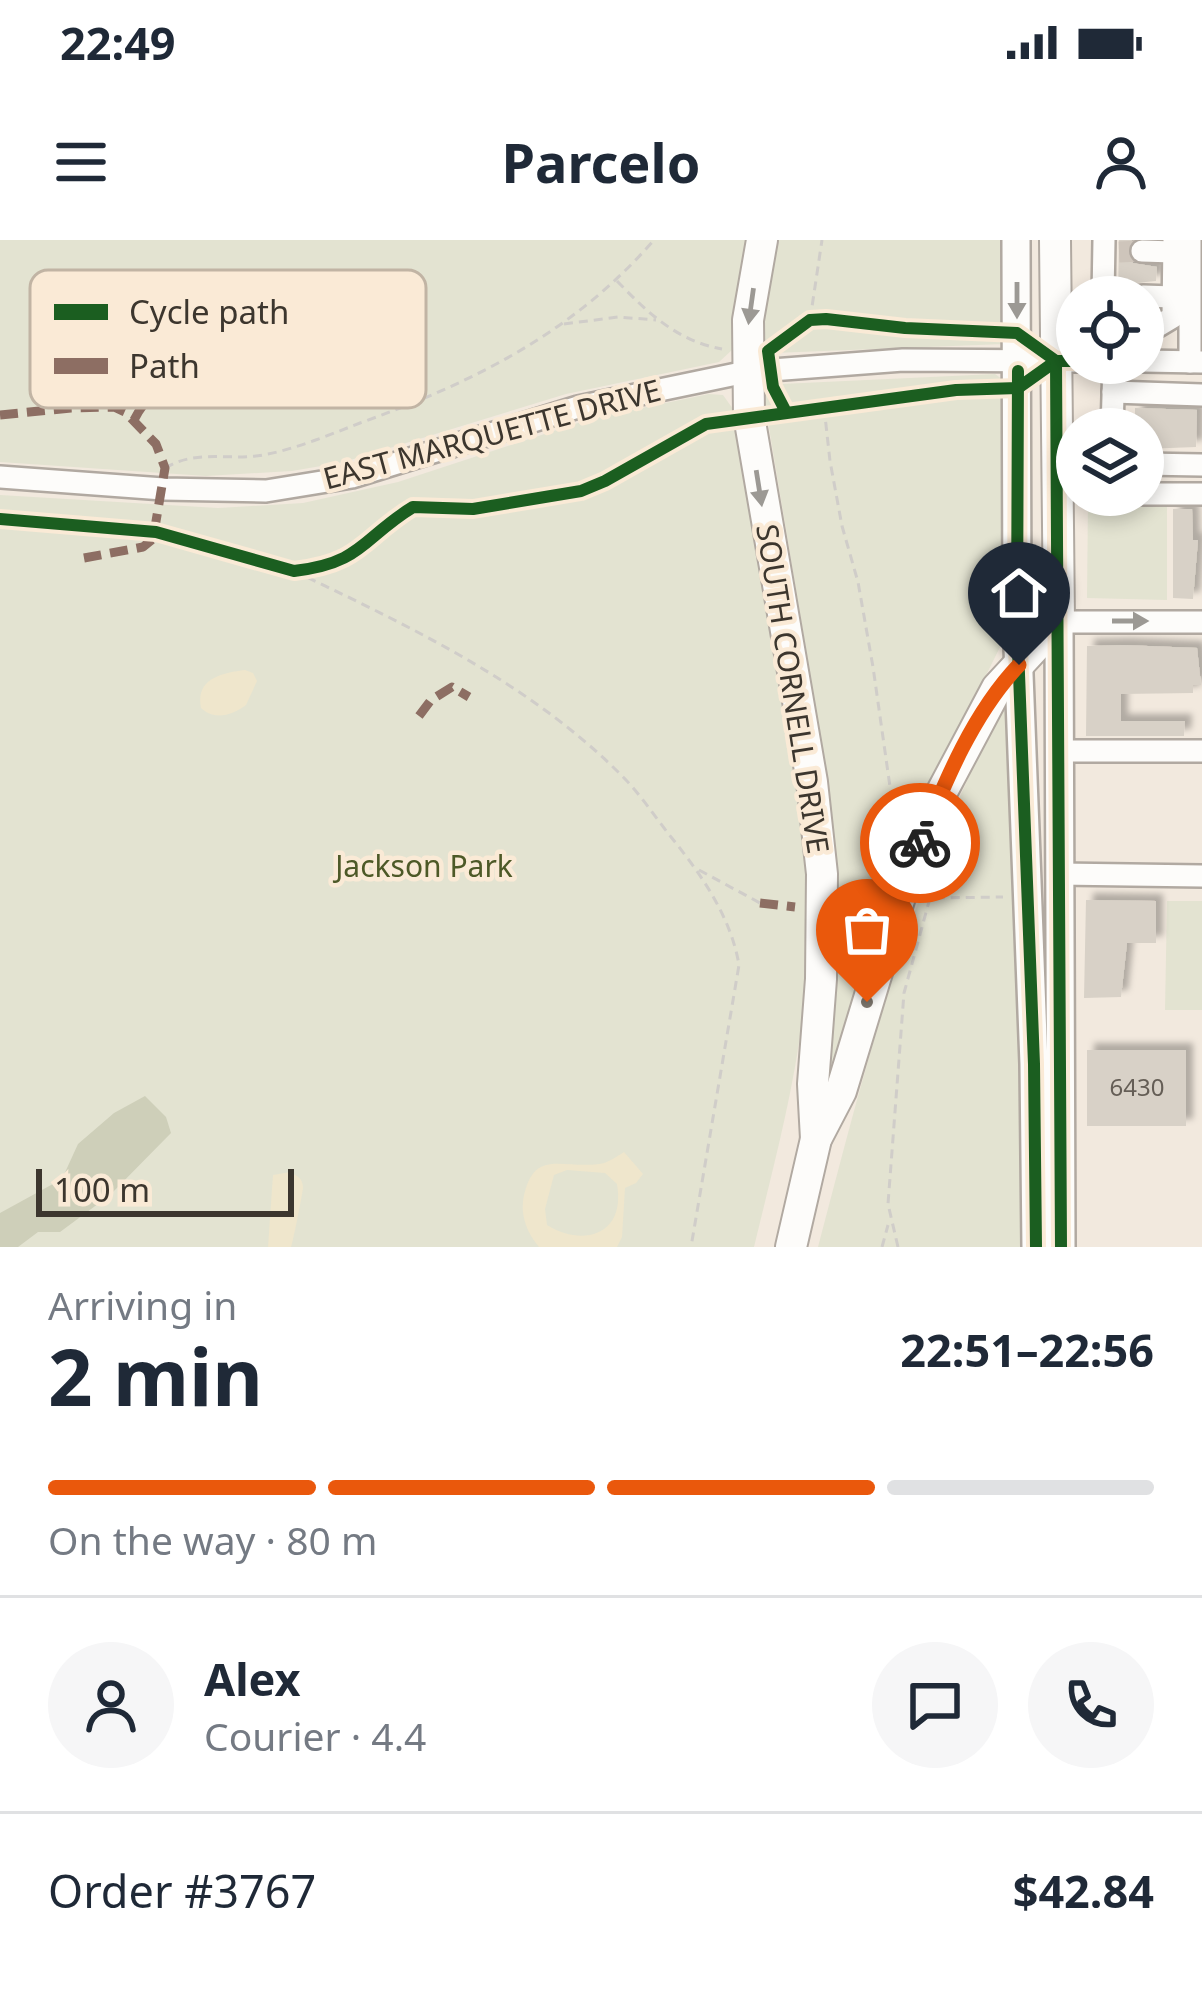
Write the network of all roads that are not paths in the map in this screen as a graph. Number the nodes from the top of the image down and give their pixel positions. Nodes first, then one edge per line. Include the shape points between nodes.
1 (762, 240) edge
2 (1016, 240) edge
3 (1055, 240) edge
4 (1179, 244) edge
5 (1142, 251) dead end
6 (1061, 276) edge
7 (1164, 297) edge
8 (1173, 297) junction
9 (1164, 321) edge
10 (1018, 359) junction
11 (739, 361) junction
12 (1056, 361) edge
13 (1164, 361) edge
14 (1196, 362) edge
15 (1113, 384) edge
16 (1113, 392) junction
17 (1202, 395) edge
18 (1113, 408) edge
19 (1201, 462) edge
20 (1164, 463) edge
21 (0, 477) edge
22 (1164, 494) edge
23 (1202, 494) edge
24 (1066, 516) edge
25 (1017, 622) junction
26 (1059, 622) junction
27 (1202, 622) edge
28 (1019, 665) junction
29 (1060, 751) junction
30 (1202, 752) edge
31 (1060, 874) junction
32 (1202, 876) edge
33 (816, 1139) junction
34 (791, 1247) edge
35 (1036, 1247) edge
36 (1060, 1247) edge

1 -> 11 highway, SOUTH CORNELL DRIVE
2 -> 10 main road
3 - 6 highway
4 - 5 street
4 - 8 street
4 - 14 street
7 - 8 street
8 - 9 street via 1173,317
10 - 11 street, EAST MARQUETTE DRIVE
10 - 12 street, EAST MARQUETTE DRIVE
10 - 25 main road
11 - 21 street, EAST MARQUETTE DRIVE via 310,485 208,490
11 -> 33 highway, SOUTH CORNELL DRIVE via 822,874
13 - 14 street
15 - 16 street
16 - 17 street
16 - 18 street
19 - 20 street
22 - 23 street
24 - 26 highway
25 - 26 street
25 - 28 main road
26 -> 27 street
26 - 28 highway, SOUTH CORNELL DRIVE
26 - 29 main road
28 - 33 highway, SOUTH CORNELL DRIVE via 997,688 937,801 841,1091
28 - 35 main road
29 - 30 street
29 - 31 main road
31 - 32 street
31 - 36 main road
33 - 34 highway, SOUTH CORNELL DRIVE

